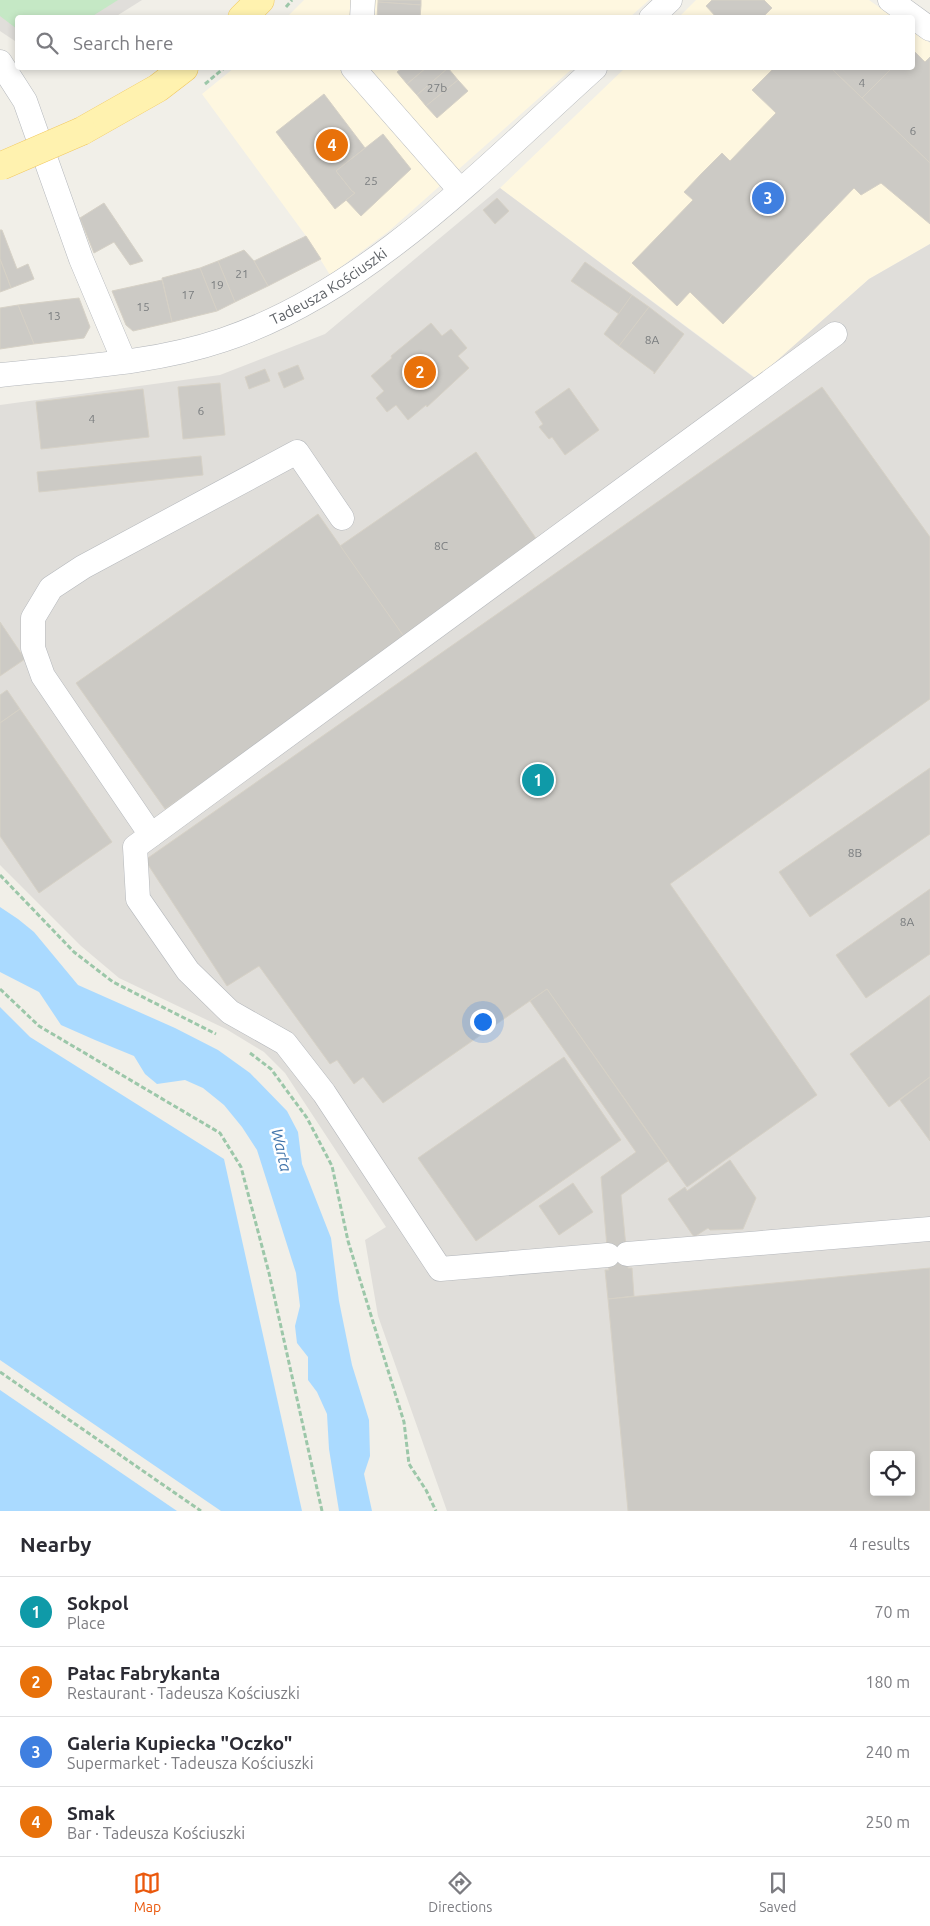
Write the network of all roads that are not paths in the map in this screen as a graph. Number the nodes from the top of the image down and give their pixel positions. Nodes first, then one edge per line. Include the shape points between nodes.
1 (260, 0) edge
2 (363, 0) edge
3 (670, 0) edge
4 (890, 0) edge
5 (245, 15) edge
6 (362, 15) edge
7 (654, 15) edge
8 (911, 15) edge
9 (915, 18) edge
10 (930, 29) edge
11 (0, 62) edge
12 (181, 70) edge
13 (355, 70) edge
14 (593, 70) edge
15 (0, 166) edge
16 (460, 190) junction
17 (835, 334) dead end
18 (124, 361) junction
19 (0, 375) edge
20 (342, 518) dead end
21 (152, 835) junction
22 (930, 1229) edge

1 - 5 main road
2 - 6 street
3 - 7 street
4 - 8 street
9 - 10 street
11 - 18 street via 25,101 81,259
12 - 15 main road, bridge via 158,88 82,131
13 - 16 street
14 - 16 street, Tadeusza Kościuszki
16 - 18 street, Tadeusza Kościuszki via 377,259 266,324 177,353
17 - 21 street
18 - 19 street, Tadeusza Kościuszki
20 - 21 street via 297,452 83,567 51,588 34,618 34,648 43,676
21 - 22 street via 135,847 138,899 188,971 230,1012 285,1043 324,1093 440,1269

